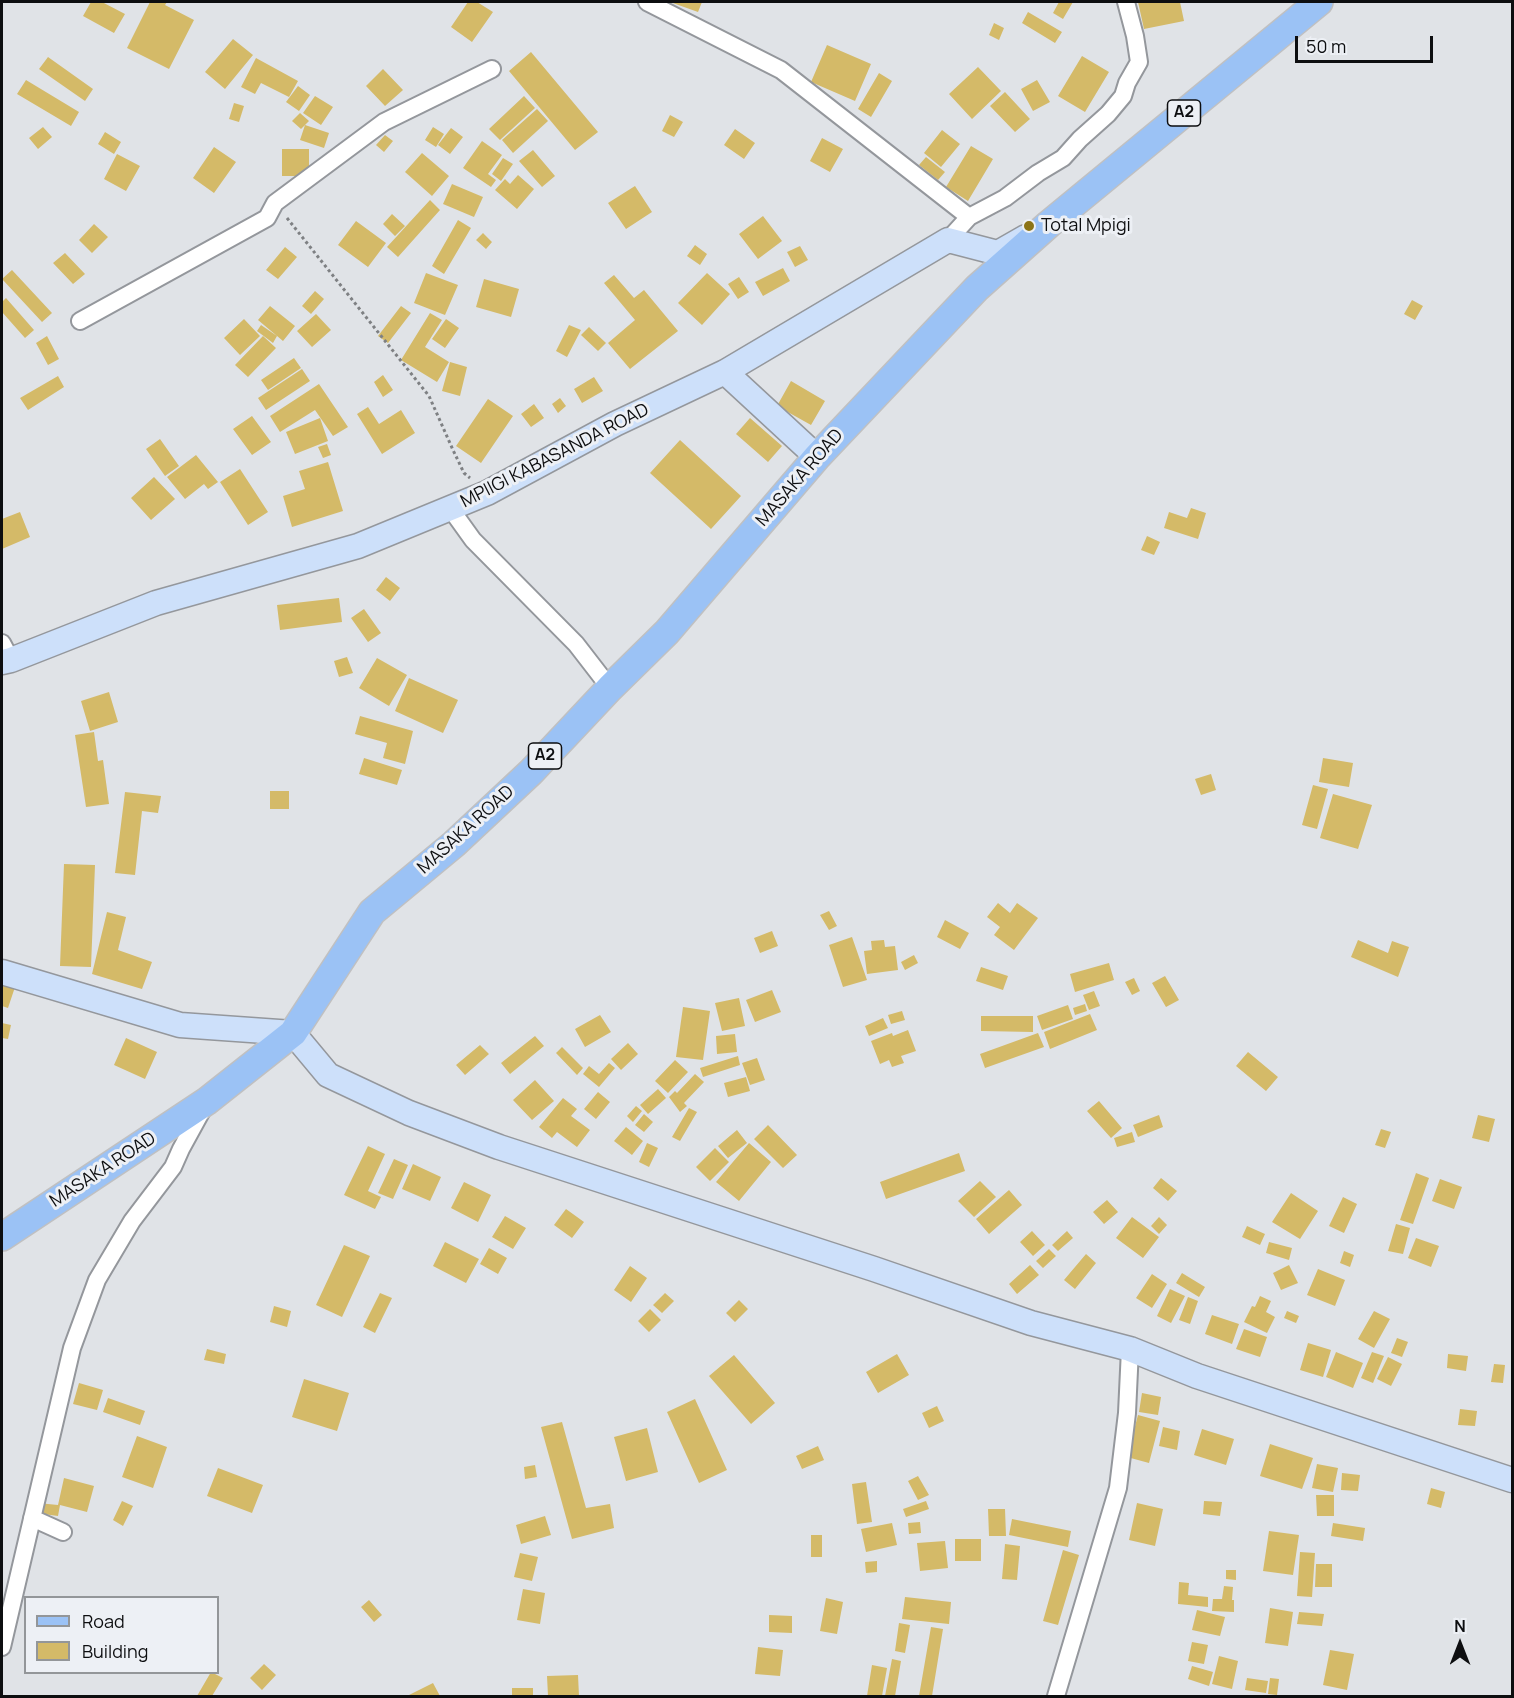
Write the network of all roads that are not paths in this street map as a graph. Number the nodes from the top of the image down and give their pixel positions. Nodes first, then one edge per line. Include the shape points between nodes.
1 (647, 2) edge
2 (1126, 2) edge
3 (1318, 2) edge
4 (492, 69) dead end
5 (969, 217) junction
6 (1049, 225) junction
7 (948, 240) junction
8 (80, 321) dead end
9 (725, 372) junction
10 (817, 457) junction
11 (450, 508) junction
12 (5, 655) edge
13 (609, 688) junction
14 (2, 972) edge
15 (293, 1033) junction
16 (207, 1101) junction
17 (2, 1237) edge
18 (1130, 1350) junction
19 (1512, 1480) edge
20 (32, 1518) junction
21 (63, 1532) dead end
22 (2, 1647) edge
23 (1056, 1696) edge

1 - 5 street via 781,70
2 - 5 street via 1139,62 1123,96 1063,158 1005,198
3 - 6 main road, A2
4 - 8 street via 384,122 275,203 267,218
5 - 7 street
6 - 7 main road via 998,253
6 - 10 main road, MASAKA ROAD / A2 via 977,288
7 - 9 main road, MPIIGI KABASANDA ROAD
9 - 10 main road
9 - 11 main road, MPIIGI KABASANDA ROAD
10 - 13 main road, MASAKA ROAD / A2 via 667,632
11 - 12 main road, MPIIGI KABASANDA ROAD via 358,546 156,603
11 - 13 street via 473,540 576,644
13 - 15 main road, MASAKA ROAD / A2 via 531,772 454,844 372,912
14 - 15 main road via 180,1025
15 - 16 main road, MASAKA ROAD / A2
15 - 18 main road via 328,1075 409,1113 499,1147 1031,1323
16 - 17 main road, MASAKA ROAD / A2
16 - 20 street via 174,1167 132,1221 97,1280 72,1348
18 - 19 main road via 1197,1376
18 - 23 street via 1118,1488
20 - 21 street
20 - 22 street

